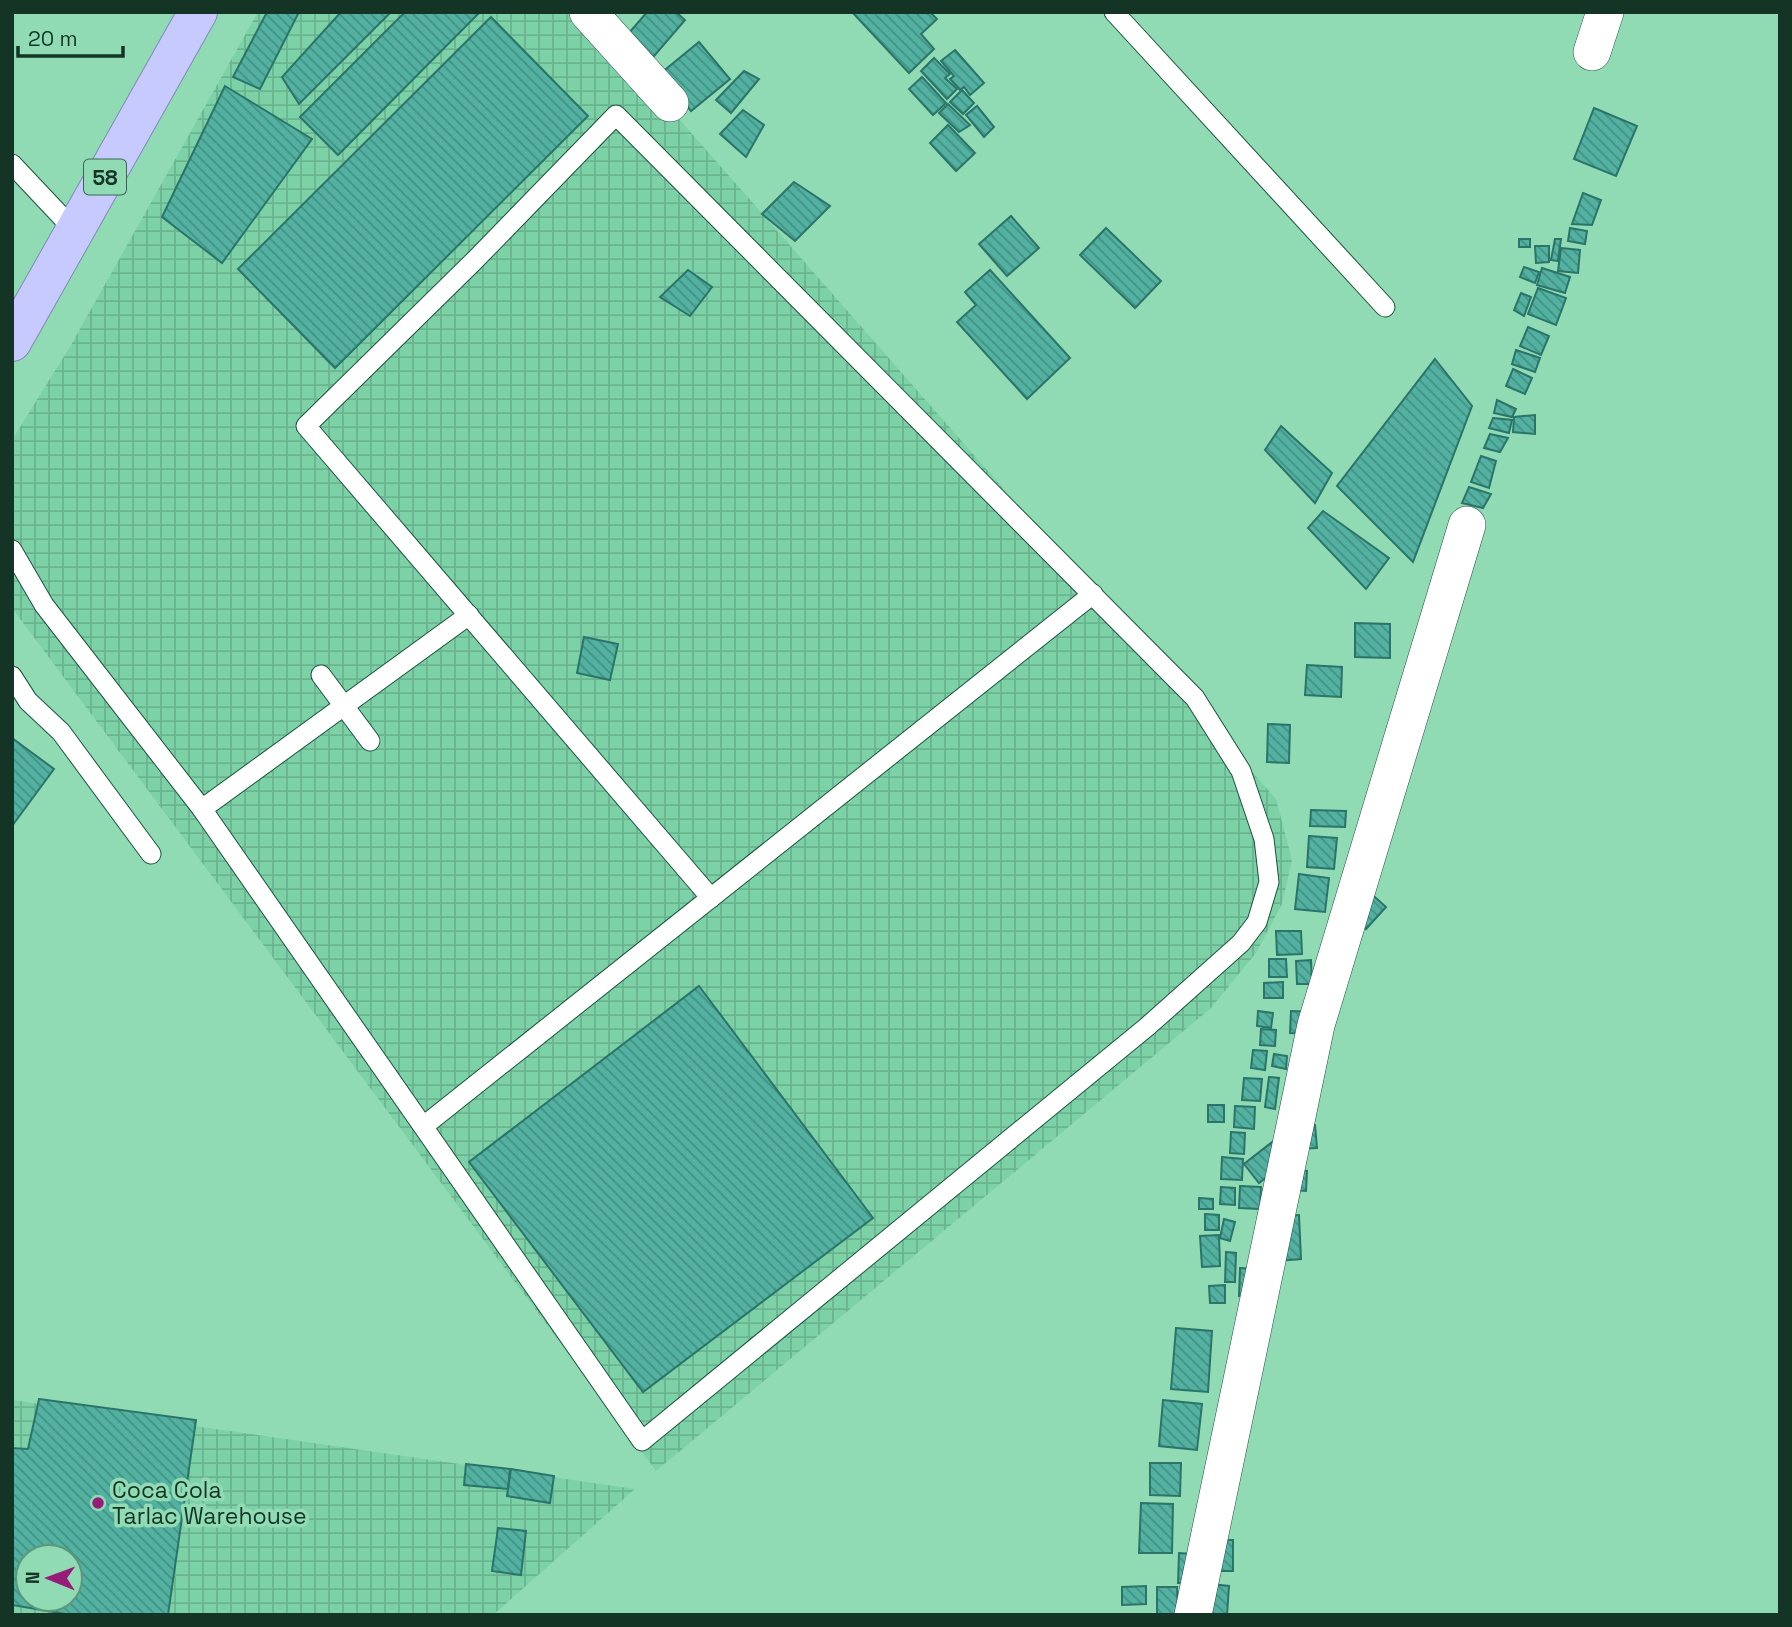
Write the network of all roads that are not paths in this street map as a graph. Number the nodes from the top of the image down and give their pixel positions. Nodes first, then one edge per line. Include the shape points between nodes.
1 (198, 12) edge
2 (588, 12) edge
3 (1114, 12) edge
4 (1605, 12) edge
5 (1592, 52) dead end
6 (670, 103) dead end
7 (12, 164) edge
8 (76, 232) junction
9 (1385, 307) dead end
10 (12, 342) edge
11 (1467, 525) dead end
12 (12, 550) edge
13 (1093, 594) junction
14 (469, 615) junction
15 (321, 675) dead end
16 (12, 676) edge
17 (344, 706) junction
18 (370, 741) dead end
19 (202, 809) junction
20 (151, 854) dead end
21 (711, 898) junction
22 (425, 1125) junction
23 (1193, 1615) edge

1 - 8 highway, 58
2 - 6 street
3 - 9 lane
4 - 5 street
7 - 8 lane
8 - 10 highway, 58
11 - 23 street via 1316,1025
12 - 19 lane via 44,605
13 - 14 lane via 616,115 306,426
13 - 21 lane
13 - 22 lane via 1195,698 1241,771 1264,839 1269,882 1258,922 1241,943 1148,1026 642,1441
14 - 17 lane
14 - 21 lane
15 - 17 lane
16 - 20 lane via 28,701 61,732
17 - 18 lane
17 - 19 lane
19 - 22 lane
21 - 22 lane

